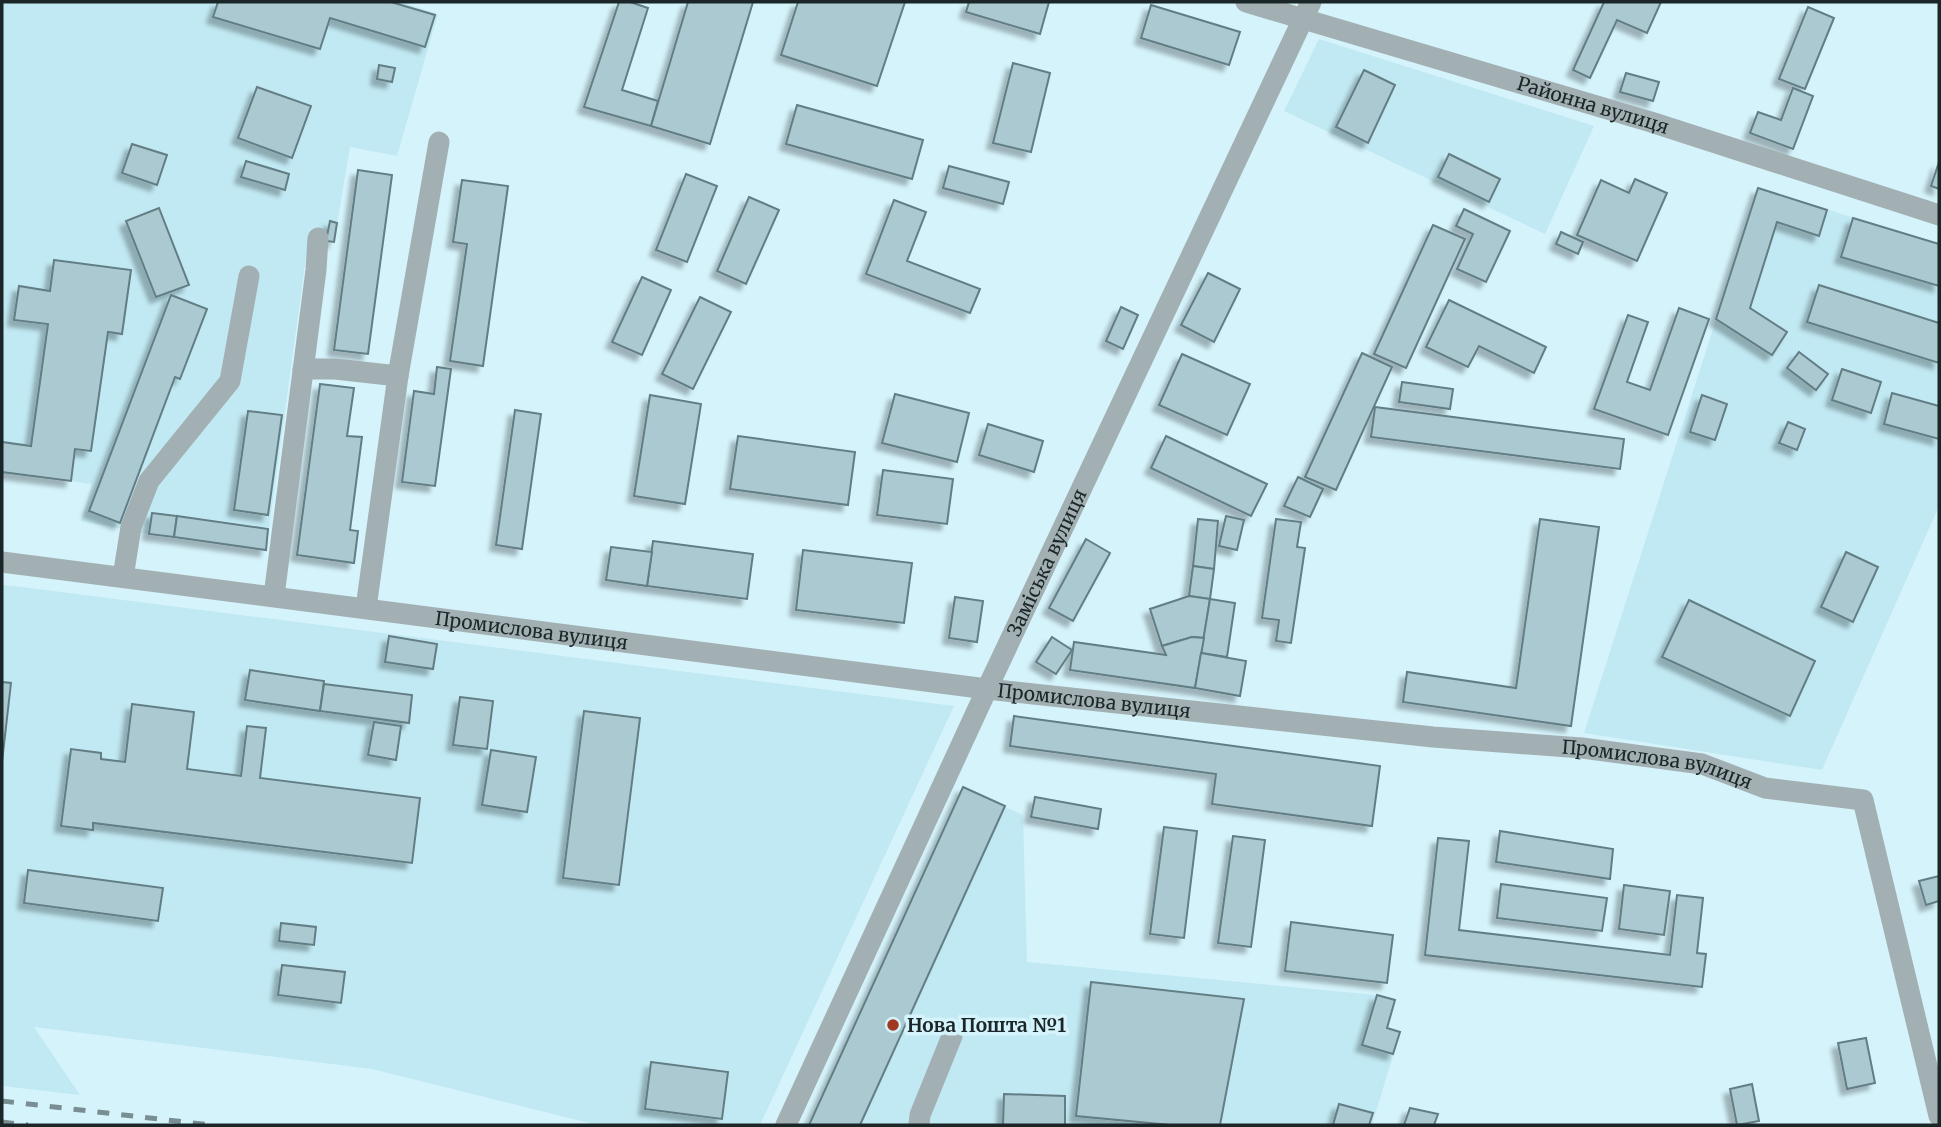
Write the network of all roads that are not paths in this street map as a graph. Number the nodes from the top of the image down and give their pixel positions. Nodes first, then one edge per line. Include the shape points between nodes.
1 (1246, 2) edge
2 (1307, 11) edge
3 (439, 142) dead end
4 (1939, 215) edge
5 (317, 238) dead end
6 (249, 276) dead end
7 (303, 369) junction
8 (398, 376) junction
9 (2, 562) edge
10 (123, 578) junction
11 (274, 596) junction
12 (366, 608) junction
13 (987, 689) junction
14 (952, 1036) dead end
15 (1939, 1116) edge
16 (786, 1125) edge
17 (919, 1125) edge

1 - 2 street, Районна вулиця
2 - 4 street, Районна вулиця
2 - 13 street, Заміська вулиця
3 - 8 street
5 - 7 street
6 - 10 street via 229,381 149,481 131,527
7 - 8 street
7 - 11 street
8 - 12 street
9 - 10 street, Промислова вулиця
10 - 11 street, Промислова вулиця
11 - 12 street, Промислова вулиця
12 - 13 street, Промислова вулиця
13 - 15 street, Промислова вулиця via 1433,737 1582,748 1702,764 1765,788 1863,800
13 - 16 street, Заміська вулиця
14 - 17 street

